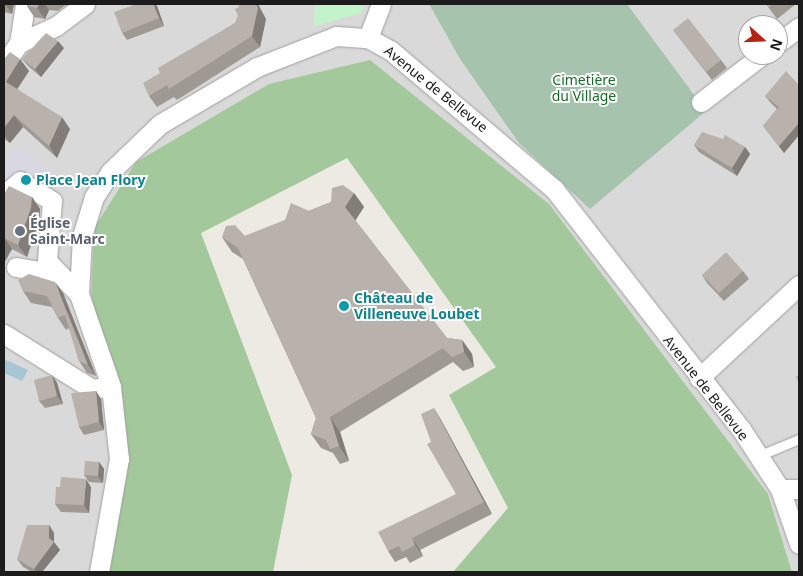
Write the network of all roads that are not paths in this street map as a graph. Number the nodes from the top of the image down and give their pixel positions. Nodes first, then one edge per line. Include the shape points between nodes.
1 (25, 4) edge
2 (85, 4) edge
3 (381, 4) edge
4 (799, 27) edge
5 (788, 35) edge
6 (368, 38) junction
7 (19, 43) junction
8 (4, 65) edge
9 (749, 65) edge
10 (701, 102) dead end
11 (4, 195) edge
12 (16, 267) dead end
13 (57, 274) junction
14 (799, 285) edge
15 (79, 294) junction
16 (4, 334) edge
17 (699, 378) junction
18 (111, 386) junction
19 (799, 439) edge
20 (758, 456) junction
21 (799, 489) edge
22 (780, 490) junction
23 (799, 544) edge
24 (99, 572) edge

1 - 7 street
2 - 7 street via 56,26
3 - 6 street
4 - 5 street
6 - 15 street, Avenue de Bellevue via 336,36 308,44 258,67 154,129 110,172 94,197 82,236
6 - 17 street, Avenue de Bellevue via 390,50 474,117 554,189
7 - 8 street
9 - 10 street
11 - 13 street via 20,181 54,203 47,261
12 - 13 street
13 - 15 street
14 - 17 street
15 - 18 street, Avenue de Bellevue
16 - 18 street via 92,389
17 - 20 street, Avenue de Bellevue
18 - 24 street, Avenue de Bellevue via 119,459
19 - 20 lane
20 - 22 street, Avenue de Bellevue
21 - 22 street
22 - 23 street, Avenue de Bellevue

